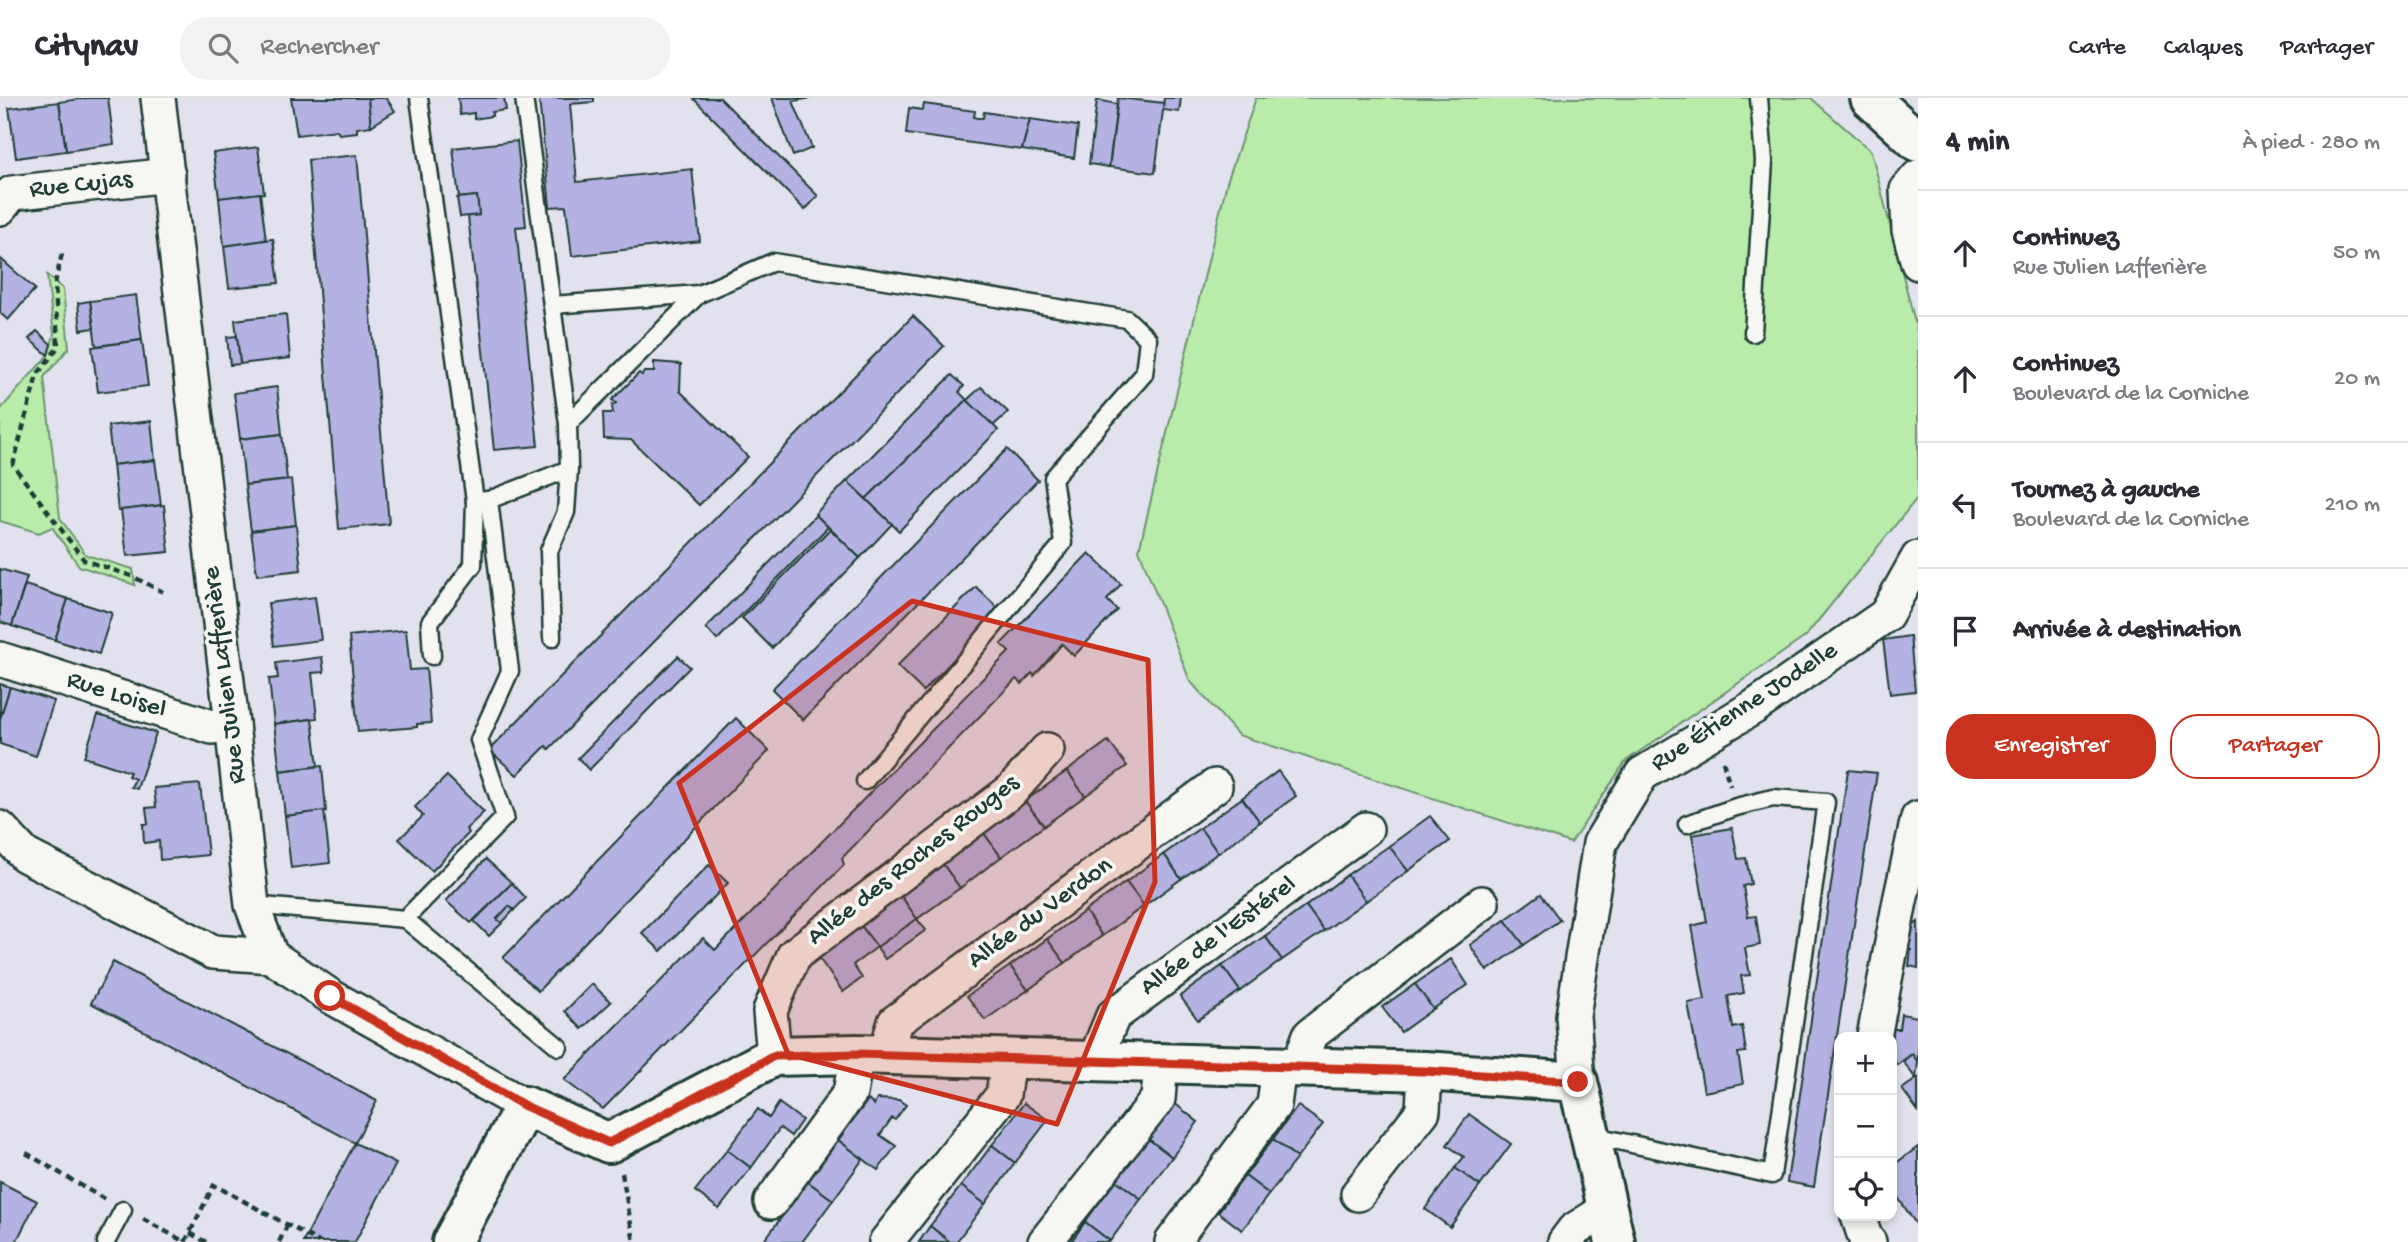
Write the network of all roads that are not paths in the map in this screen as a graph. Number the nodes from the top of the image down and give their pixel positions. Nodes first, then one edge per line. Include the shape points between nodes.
1 (158, 98) edge
2 (419, 98) edge
3 (524, 98) edge
4 (1759, 98) edge
5 (1870, 98) edge
6 (1918, 142) edge
7 (168, 175) junction
8 (1918, 177) edge
9 (0, 208) edge
10 (1918, 263) edge
11 (699, 295) junction
12 (552, 305) junction
13 (1753, 332) dead end
14 (568, 424) junction
15 (569, 469) junction
16 (482, 501) junction
17 (1918, 558) edge
18 (552, 638) dead end
19 (432, 656) dead end
20 (0, 659) edge
21 (232, 724) junction
22 (1047, 750) dead end
23 (865, 781) dead end
24 (1215, 786) dead end
25 (1918, 818) edge
26 (1687, 824) dead end
27 (0, 828) edge
28 (1366, 829) dead end
29 (1482, 903) dead end
30 (251, 905) junction
31 (405, 919) junction
32 (271, 956) junction
33 (1875, 1032) edge
34 (559, 1047) dead end
35 (871, 1055) junction
36 (774, 1056) junction
37 (1009, 1059) junction
38 (1094, 1062) junction
39 (1161, 1064) junction
40 (1289, 1067) junction
41 (1425, 1071) junction
42 (1578, 1082) junction
43 (525, 1106) junction
44 (1588, 1134) junction
45 (1358, 1194) dead end
46 (771, 1202) dead end
47 (123, 1210) road end
48 (1860, 1221) edge
49 (1610, 1226) edge
50 (106, 1242) edge
51 (452, 1242) edge
52 (886, 1242) edge
53 (1045, 1242) edge
54 (1172, 1242) edge
55 (1565, 1242) edge
56 (1869, 1242) edge

1 - 7 street, Rue Julien Lafferière
2 - 16 lane
3 - 12 lane
4 - 13 lane via 1764,161
5 - 6 street
7 - 9 street, Rue Cujas via 12,193
7 - 21 street, Rue Julien Lafferière
8 - 10 street via 1907,190 1909,230
11 - 12 lane
11 - 14 lane
11 - 23 lane via 773,262 1127,319 1148,339 1144,374 1053,478 1063,544
12 - 14 lane
14 - 15 lane
15 - 16 lane
15 - 18 lane via 566,512 549,551
16 - 19 lane via 473,565 430,622
16 - 31 lane via 510,671 479,740 505,817
17 - 42 street, Rue Étienne Jodelle via 1886,615 1754,707 1642,774 1600,843 1573,1016
20 - 21 street, Rue Loisel via 212,727
21 - 30 street, Rue Julien Lafferière
22 - 36 street, Allée des Roches Rouges via 1011,791 794,955 770,1011
24 - 35 street, Allée du Verdon via 895,1021
25 - 33 street
26 - 44 lane via 1773,798 1826,802 1772,1175
27 - 32 street via 25,855 213,951
28 - 38 street, Allée de l'Estérel via 1113,1016
29 - 40 street via 1310,1035
30 - 31 lane
30 - 32 street, Rue Julien Lafferière
31 - 34 lane
32 - 43 street via 330,996
35 - 36 street
35 - 37 street
35 - 46 street, Allée du Verdon via 850,1093
36 - 43 street via 609,1143
37 - 38 street
37 - 52 street via 1003,1095
38 - 39 street
39 - 40 street
39 - 53 street via 1158,1099
40 - 41 street
40 - 54 street via 1274,1105
41 - 42 street
41 - 45 street via 1423,1111
42 - 44 street
43 - 51 street
44 - 49 street
47 - 50 lane
48 - 56 street
49 - 55 street via 1574,1230

